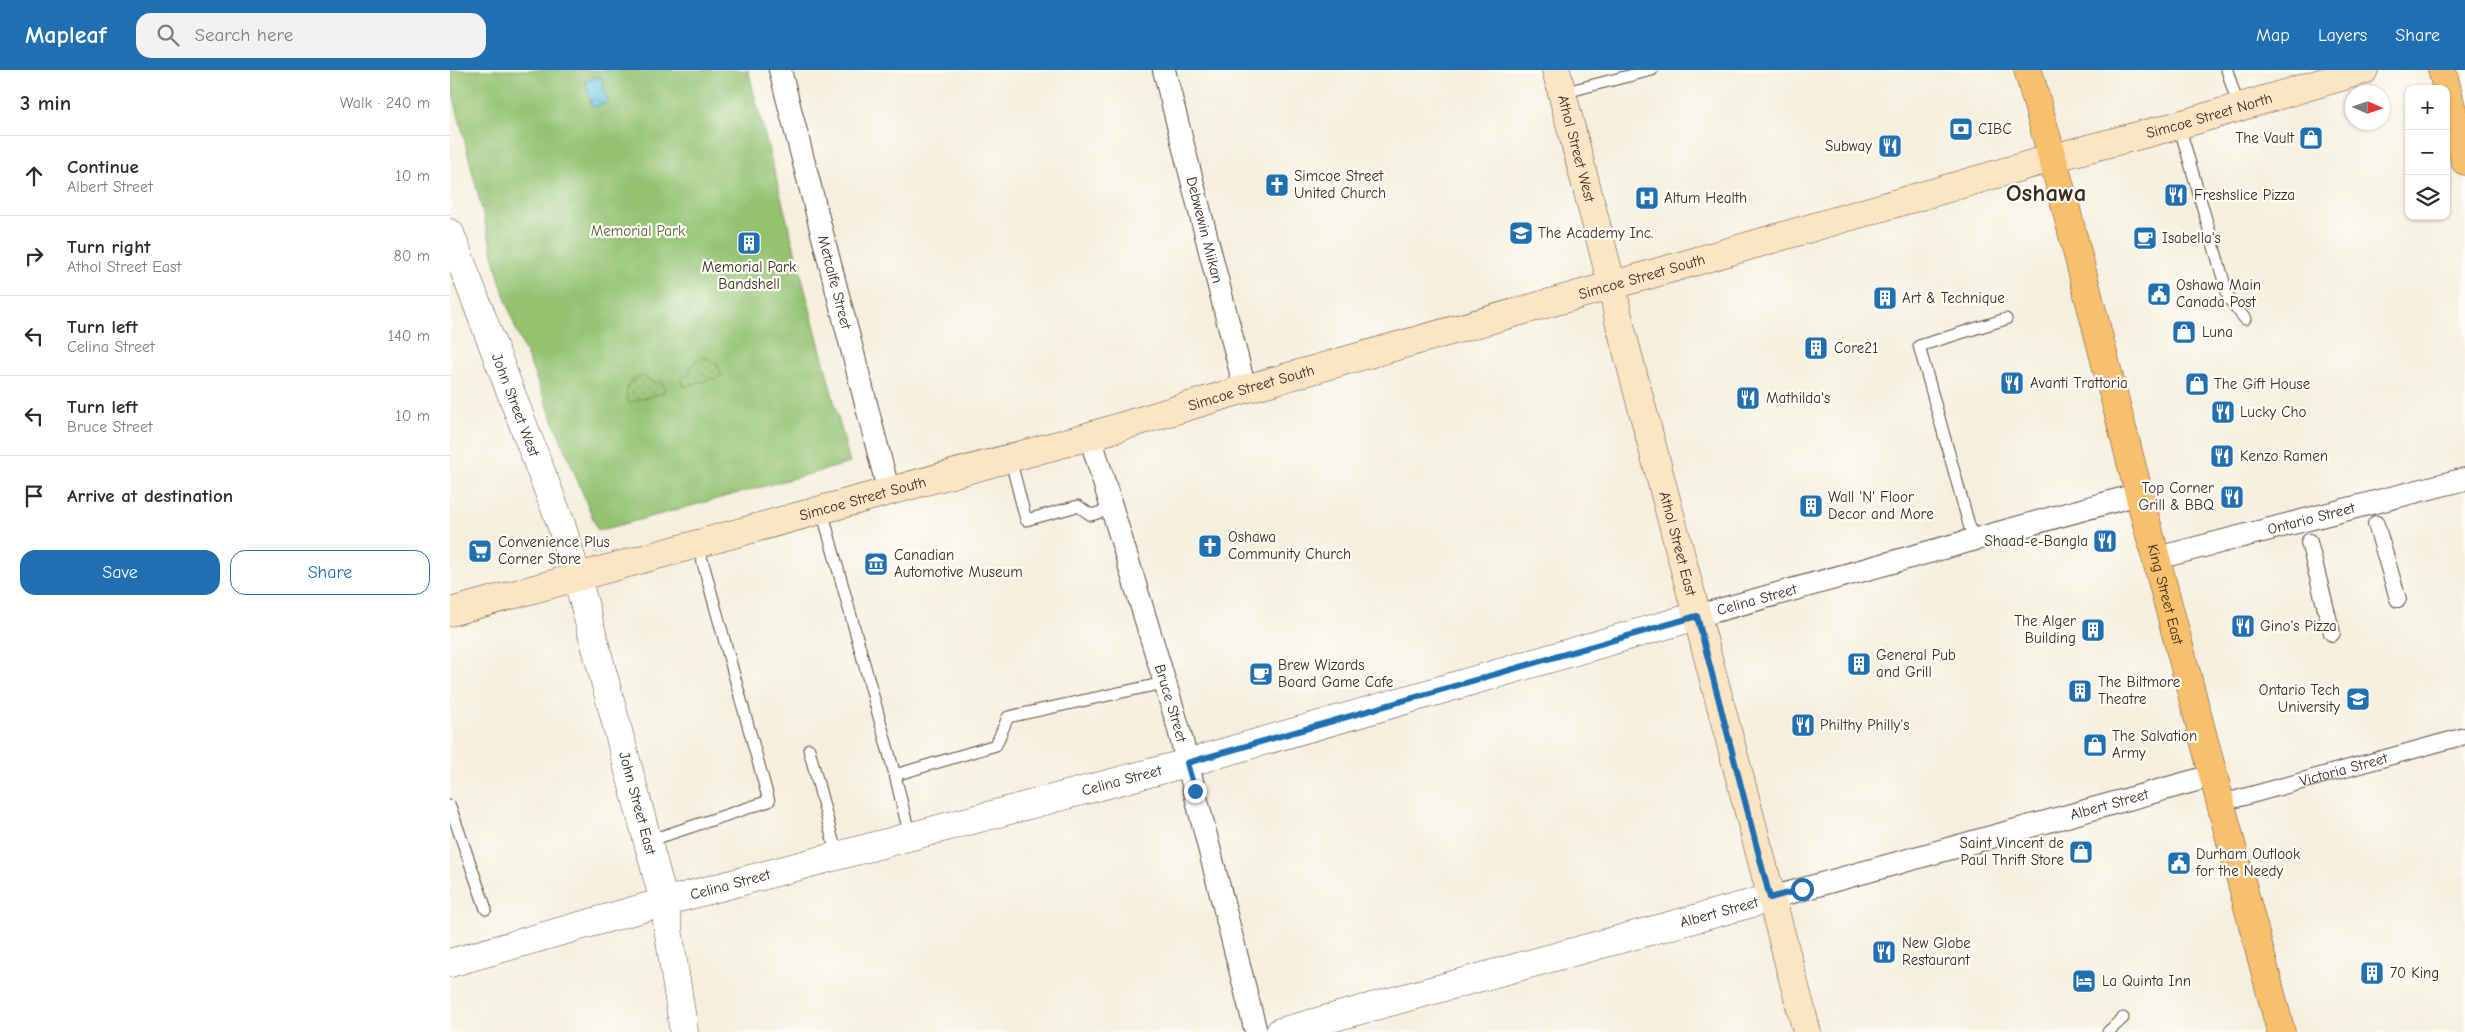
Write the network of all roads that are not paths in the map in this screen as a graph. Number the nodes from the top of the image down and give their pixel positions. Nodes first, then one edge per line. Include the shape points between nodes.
1 (780, 70) edge
2 (1164, 70) edge
3 (1652, 70) edge
4 (2028, 70) edge
5 (2227, 70) edge
6 (2364, 70) edge
7 (2442, 70) edge
8 (1559, 82) edge
9 (2238, 106) junction
10 (2179, 125) junction
11 (2052, 158) junction
12 (2465, 161) edge
13 (450, 234) edge
14 (1612, 285) junction
15 (2006, 319) dead end
16 (2245, 319) dead end
17 (1245, 389) junction
18 (1090, 436) junction
19 (1010, 458) junction
20 (2465, 480) edge
21 (889, 493) junction
22 (2139, 494) junction
23 (1111, 509) junction
24 (822, 511) junction
25 (2376, 524) dead end
26 (1973, 538) junction
27 (2309, 542) dead end
28 (698, 545) junction
29 (2157, 558) junction
30 (577, 578) junction
31 (2398, 599) dead end
32 (450, 612) edge
33 (1697, 616) junction
34 (2332, 633) dead end
35 (1164, 683) junction
36 (2465, 736) edge
37 (808, 749) dead end
38 (1187, 763) junction
39 (895, 775) junction
40 (2214, 775) junction
41 (2222, 803) junction
42 (450, 806) edge
43 (910, 837) junction
44 (648, 841) junction
45 (837, 856) junction
46 (1770, 898) junction
47 (664, 902) junction
48 (486, 909) dead end
49 (450, 963) edge
50 (2123, 1018) dead end
51 (684, 1032) edge
52 (1256, 1032) edge
53 (1280, 1032) edge
54 (1807, 1032) edge
55 (2108, 1032) edge
56 (2281, 1032) edge

1 - 21 street, Metcalfe Street
2 - 17 street, Debwewin Miikan
3 - 8 lane
4 - 11 main road, King Street East
5 - 9 lane
6 - 9 main road, Simcoe Street North
7 - 12 main road
8 - 14 main road, Athol Street West
9 - 10 main road, Simcoe Street North
10 - 11 main road, Simcoe Street North
10 - 16 lane via 2229,299
11 - 14 main road, Simcoe Street South
11 - 22 main road, King Street East
13 - 30 street, John Street West via 561,524
14 - 17 main road, Simcoe Street South
14 - 33 main road, Athol Street East
15 - 26 lane via 1919,346
17 - 18 main road, Simcoe Street South
18 - 19 main road, Simcoe Street South
18 - 23 street, Bruce Street
19 - 21 main road, Simcoe Street South
19 - 23 lane via 1026,520 1078,506 1091,515
20 - 29 street, Ontario Street
21 - 24 main road, Simcoe Street South
22 - 26 street, Celina Street
22 - 29 main road, King Street East
23 - 35 street, Bruce Street
24 - 28 main road, Simcoe Street South
24 - 39 lane
25 - 31 street
26 - 33 street, Celina Street
27 - 34 street
28 - 30 main road, Simcoe Street South
28 - 44 lane via 769,801
29 - 40 main road, King Street East
30 - 32 main road, Simcoe Street South
30 - 44 street, John Street East
33 - 38 street, Celina Street
33 - 46 main road, Athol Street East
35 - 38 street, Bruce Street
35 - 39 lane via 1008,716 996,744
36 - 41 street, Victoria Street
37 - 45 lane
38 - 43 street, Celina Street
38 - 52 street, Bruce Street
39 - 43 lane
40 - 41 main road, King Street East
40 - 46 street, Albert Street
41 - 56 main road, King Street East
42 - 48 lane
43 - 45 street, Celina Street
44 - 47 street, John Street East
45 - 47 street, Celina Street
46 - 53 street, Albert Street
46 - 54 main road, Athol Street East
47 - 49 street, Celina Street
47 - 51 street, John Street East
50 - 55 lane

